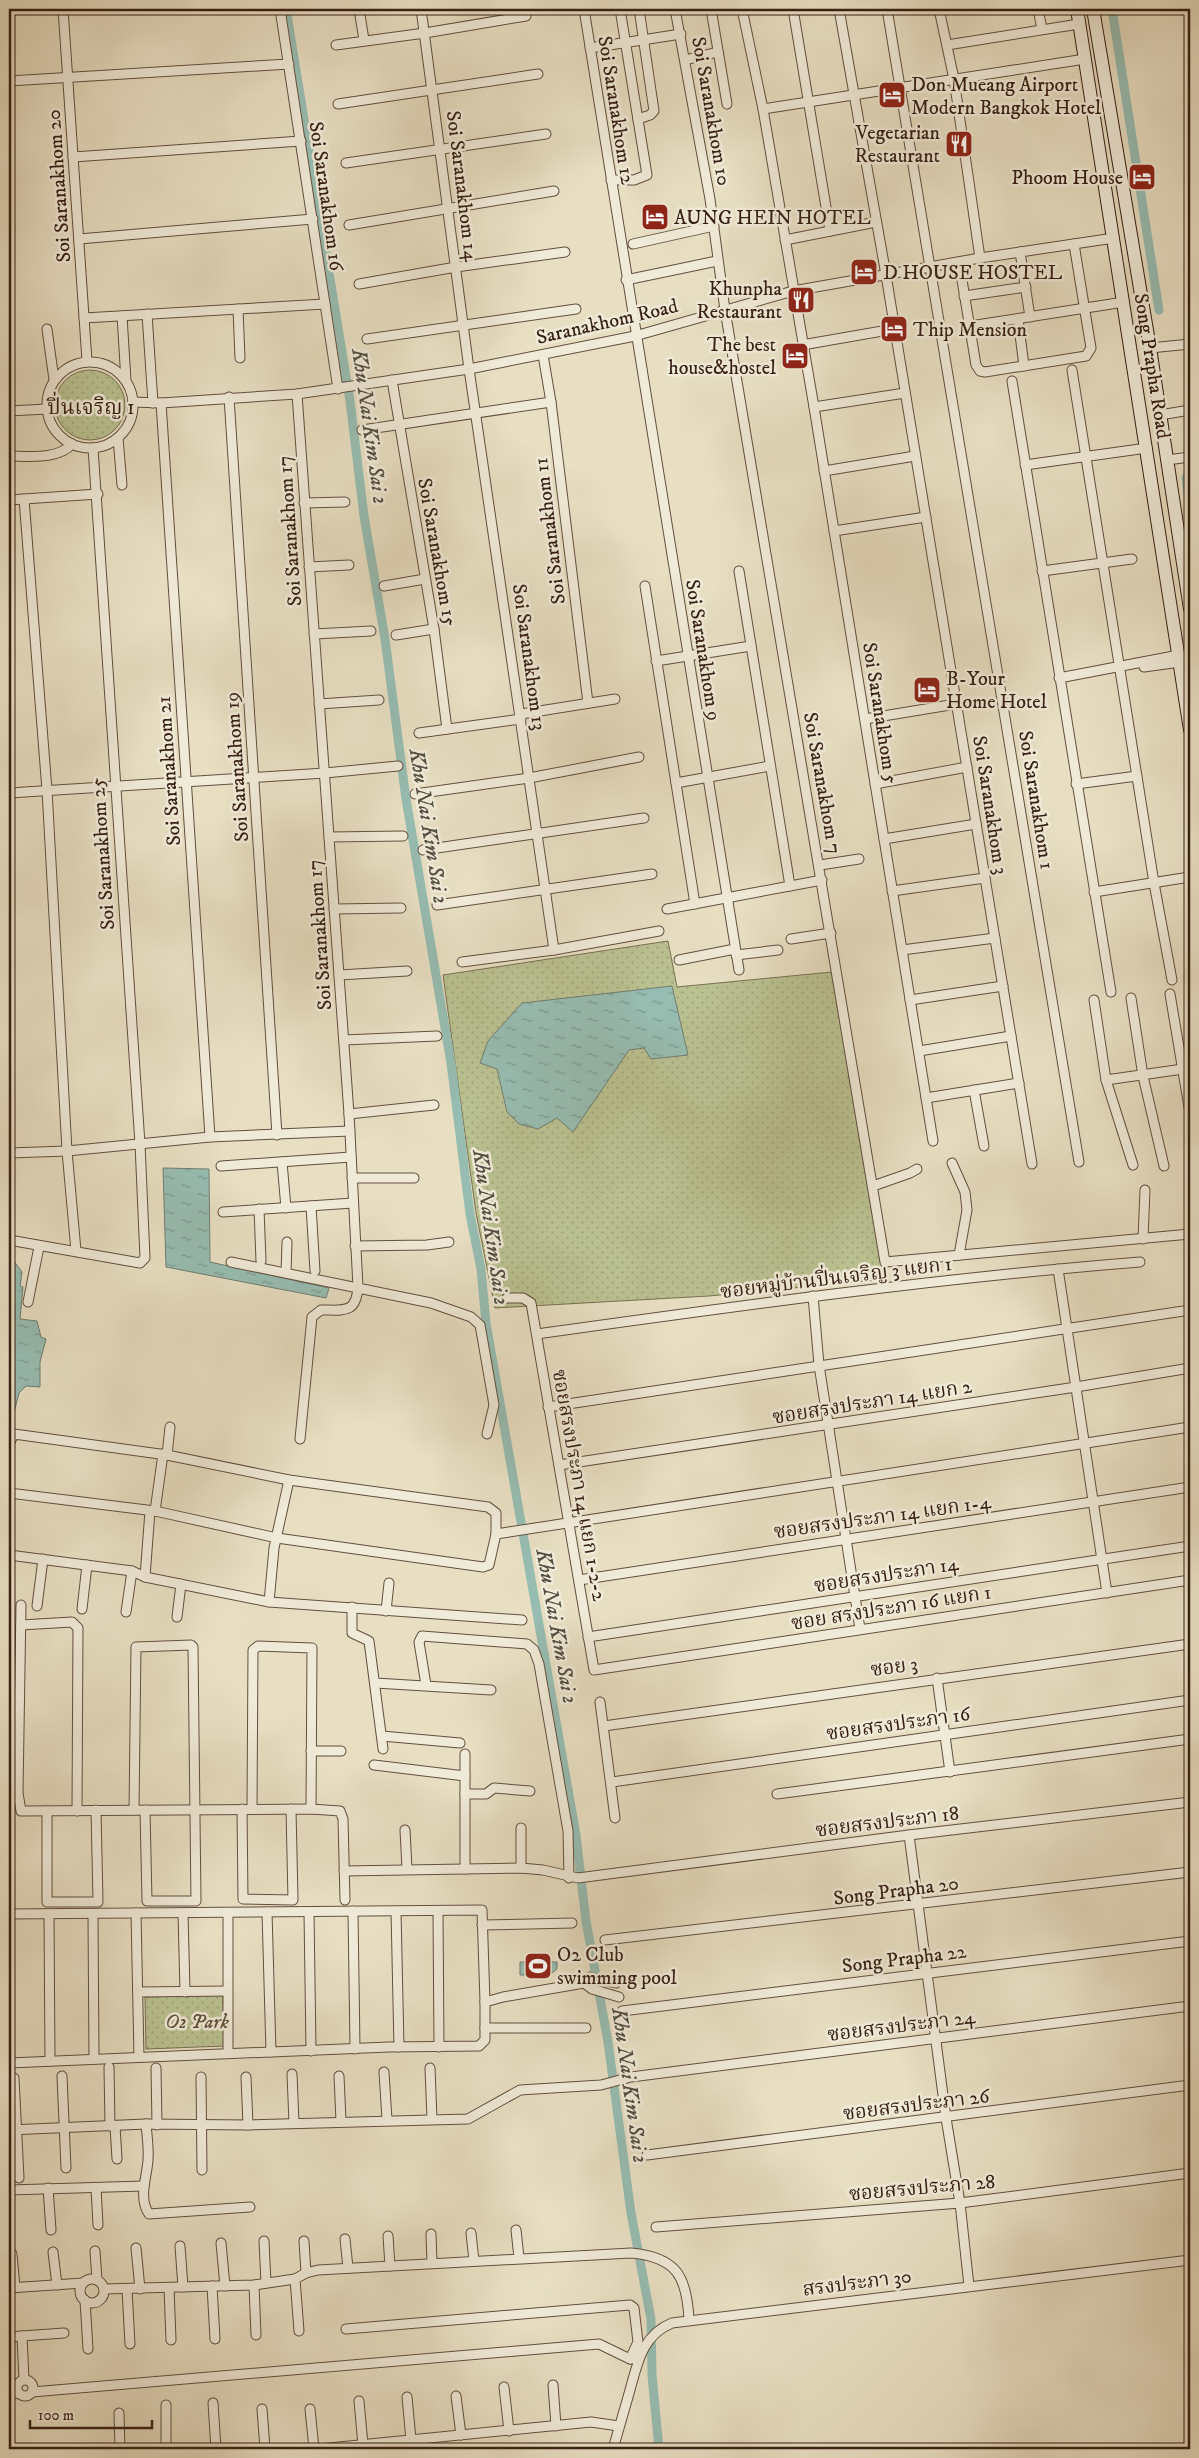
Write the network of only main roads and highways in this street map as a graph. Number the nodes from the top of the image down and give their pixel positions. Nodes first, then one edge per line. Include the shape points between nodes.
1 (1076, 9) edge
2 (1093, 9) edge
3 (1189, 594) edge
4 (1171, 599) junction
5 (1190, 730) edge

1 - 4 main road, Song Prapha Road
2 - 3 main road, Song Prapha Road
3 - 4 main road
4 - 5 main road, Song Prapha Road

